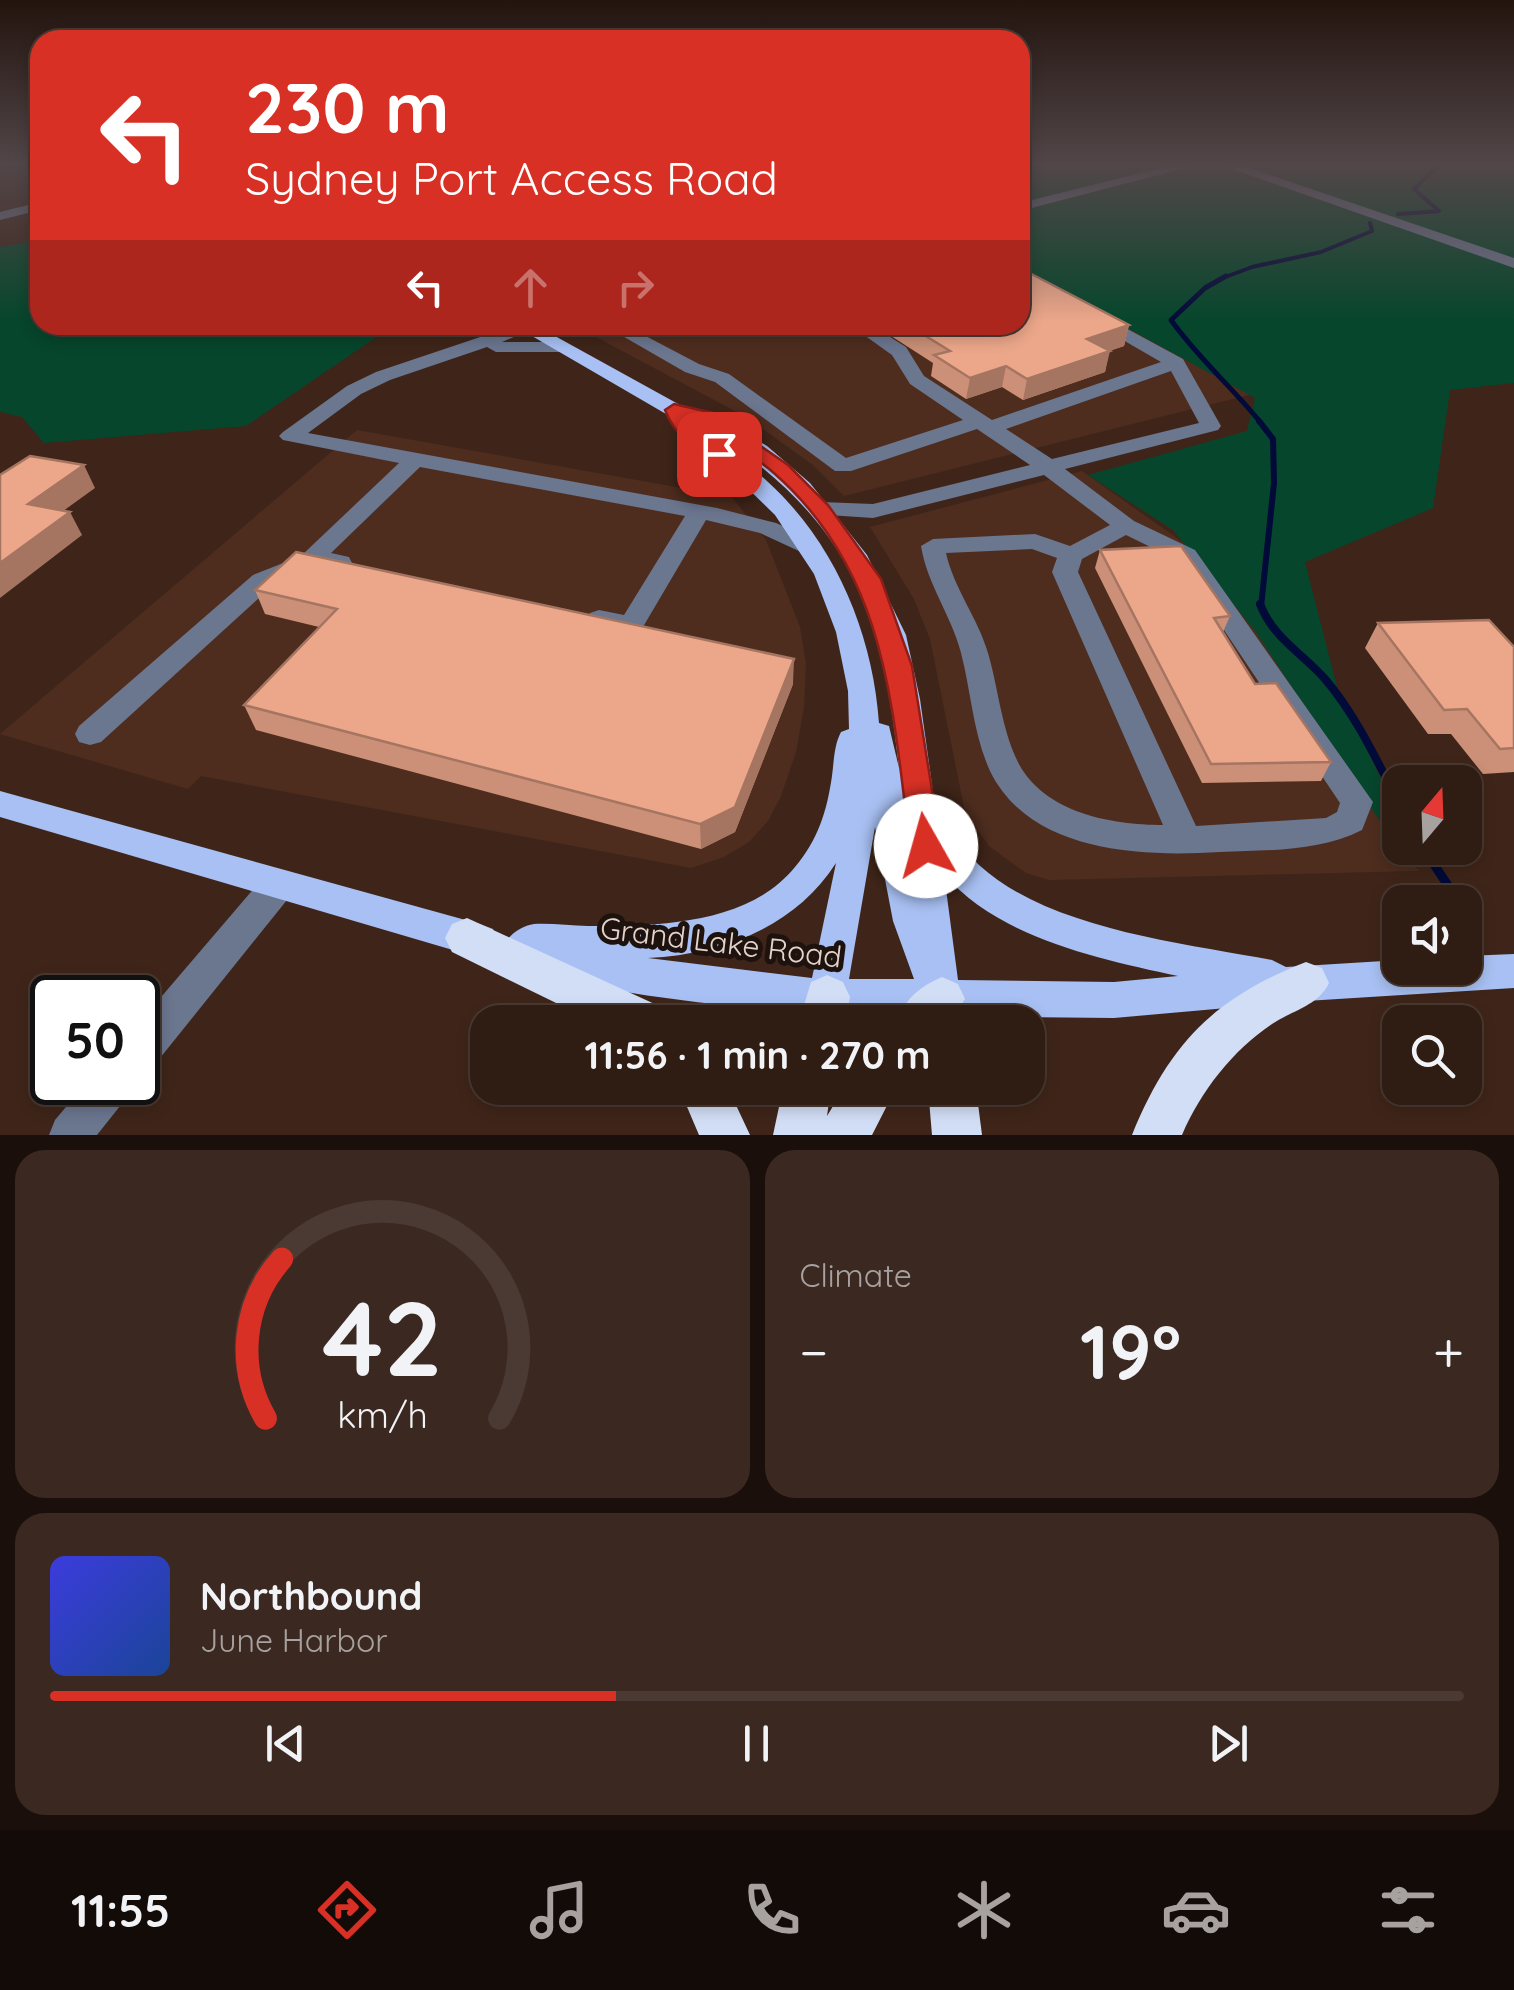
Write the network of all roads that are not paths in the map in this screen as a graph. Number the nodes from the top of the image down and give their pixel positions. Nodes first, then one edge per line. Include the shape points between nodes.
1 (1376, 216) edge
2 (1494, 256) junction
3 (1475, 263) dead end
4 (1514, 263) edge
5 (1083, 310) edge
6 (502, 335) edge
7 (541, 335) edge
8 (630, 335) edge
9 (875, 335) edge
10 (562, 348) junction
11 (451, 353) junction
12 (1176, 362) junction
13 (674, 410) junction
14 (984, 424) junction
15 (414, 461) junction
16 (1047, 466) junction
17 (750, 478) junction
18 (821, 509) junction
19 (873, 512) junction
20 (708, 514) junction
21 (1126, 526) junction
22 (842, 537) junction
23 (810, 547) junction
24 (1070, 556) junction
25 (313, 558) junction
26 (372, 570) edge
27 (567, 612) edge
28 (843, 614) junction
29 (90, 734) dead end
30 (918, 783) junction
31 (0, 804) edge
32 (1185, 838) junction
33 (279, 884) junction
34 (467, 938) junction
35 (1514, 970) edge
36 (1306, 982) junction
37 (607, 1005) edge
38 (814, 1005) edge
39 (826, 1005) edge
40 (932, 1005) edge
41 (934, 1005) edge
42 (1045, 1006) edge
43 (160, 1027) edge
44 (95, 1105) edge
45 (710, 1105) edge
46 (804, 1105) edge
47 (862, 1105) edge
48 (954, 1105) edge
49 (70, 1135) edge
50 (725, 1135) edge
51 (798, 1135) edge
52 (844, 1135) edge
53 (957, 1135) edge
54 (1157, 1135) edge

1 - 2 street
2 - 3 street
2 - 4 street
5 - 12 street
6 - 11 street
7 - 10 main road
8 - 14 street via 722,378 843,466
9 - 14 street via 899,351 917,380
10 - 11 street via 516,345
10 - 13 main road
11 - 15 street via 354,390 290,436
12 - 14 street
12 - 16 street via 1211,426
13 - 17 main road via 681,428
13 - 18 main road via 706,417 759,452
14 - 16 street
15 - 20 street
15 - 25 street
16 - 19 street
16 - 21 street
17 - 20 street via 744,504
17 - 23 main road
18 - 19 street
18 - 22 main road
19 - 22 street
20 - 23 street via 768,528
20 - 27 street via 631,626
21 - 24 street
21 - 32 street via 1186,555 1356,802 1350,821 1330,831
22 - 30 main road via 892,635
23 - 28 main road
24 - 32 street via 1065,572
24 - 32 street via 1035,541 933,546 935,566 967,624 1006,770 1035,804 1072,828 1134,840
25 - 26 street
25 - 29 street via 262,581
28 - 34 main road via 855,692 846,790 830,844 794,894 728,928 686,937 596,944
28 - 39 main road via 863,680 866,775
28 - 40 main road via 870,692 900,883
30 - 36 main road via 938,838 955,862 1008,904 1137,950
30 - 41 main road
31 - 33 main road, Grand Lake Road
33 - 34 main road, Grand Lake Road
33 - 43 street
34 - 37 highway
34 - 38 main road, Grand Lake Road via 605,969 794,996
35 - 36 main road, Grand Lake Road
36 - 42 main road, Grand Lake Road
36 - 54 highway via 1251,1009 1213,1041 1182,1082
44 - 49 street
45 - 50 highway
46 - 51 highway
47 - 52 highway
48 - 53 highway

